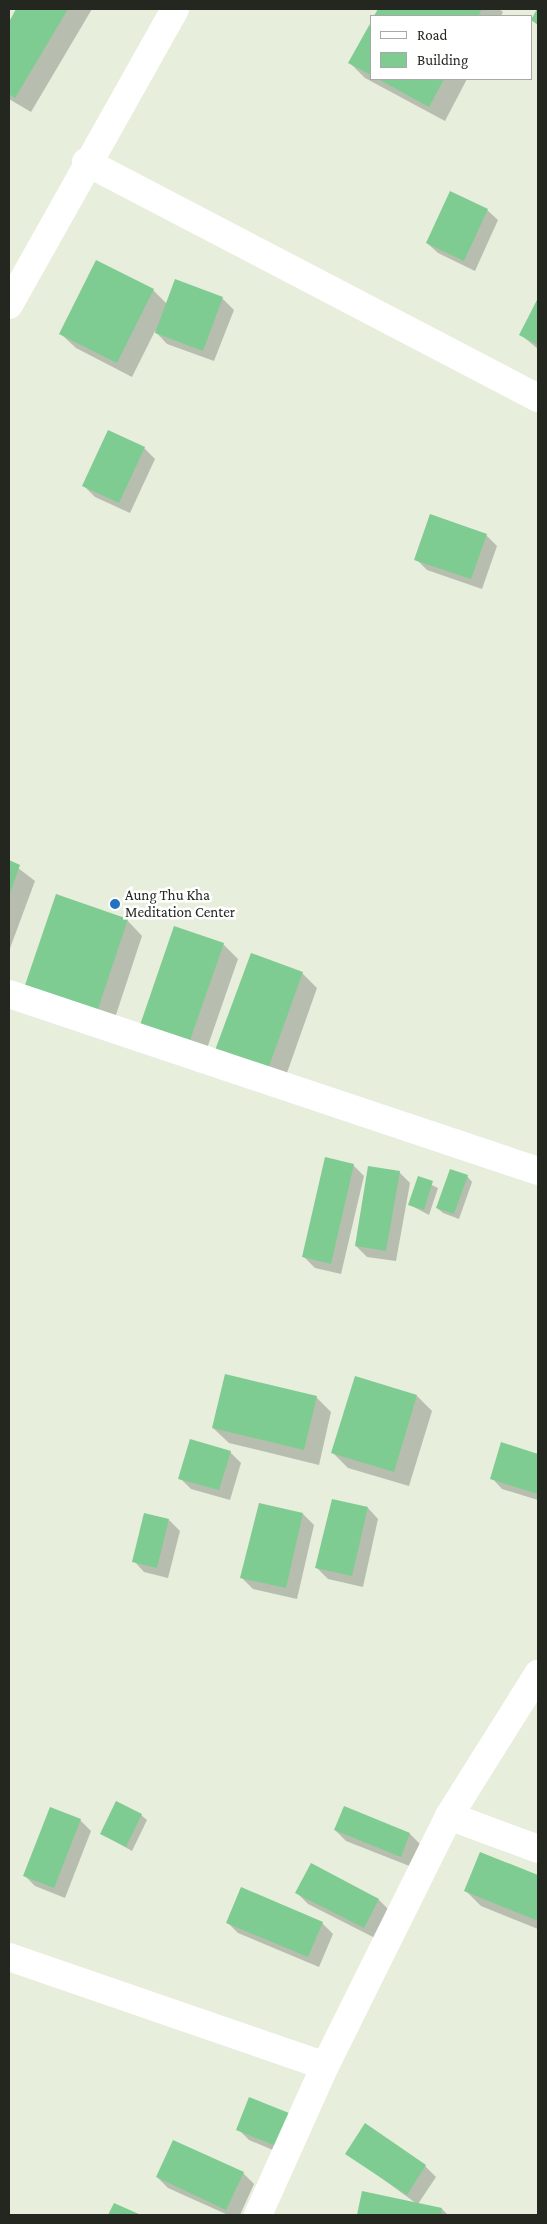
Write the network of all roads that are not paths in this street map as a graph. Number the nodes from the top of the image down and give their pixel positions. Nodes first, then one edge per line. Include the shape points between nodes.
1 (175, 9) edge
2 (86, 162) junction
3 (9, 305) edge
4 (538, 398) edge
5 (9, 994) edge
6 (538, 1171) edge
7 (538, 1674) edge
8 (449, 1816) junction
9 (538, 1849) edge
10 (9, 1957) edge
11 (325, 2066) junction
12 (258, 2215) edge

1 - 2 street
2 - 3 street
2 - 4 street
5 - 6 street
7 - 8 street
8 - 9 street
8 - 11 street
10 - 11 street
11 - 12 street

